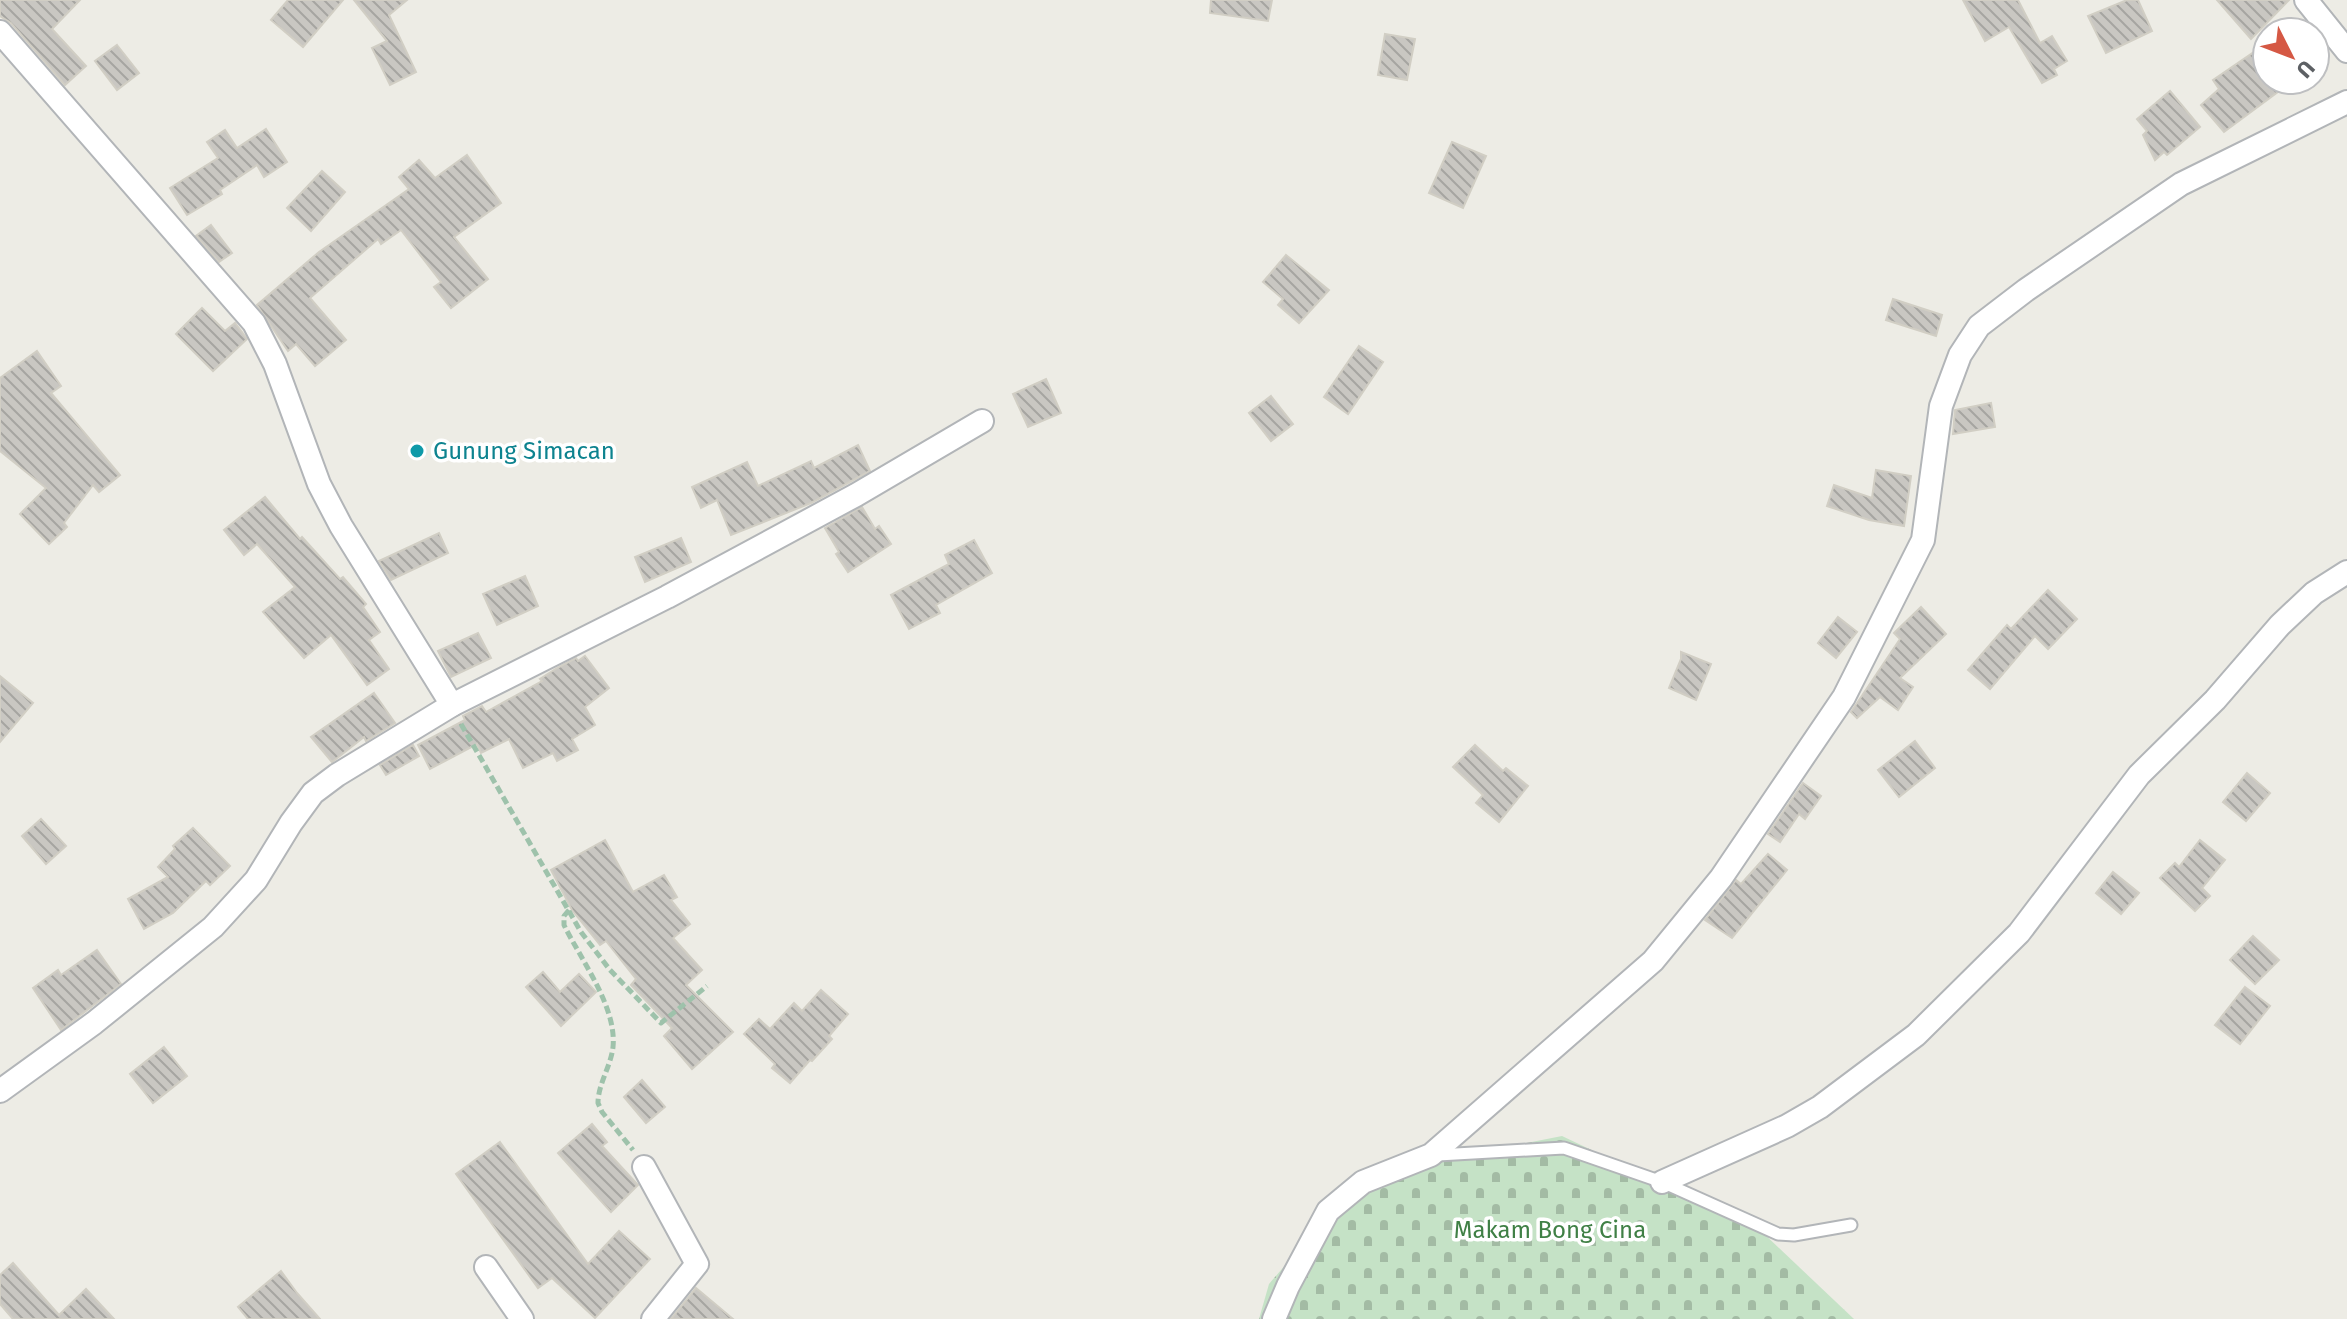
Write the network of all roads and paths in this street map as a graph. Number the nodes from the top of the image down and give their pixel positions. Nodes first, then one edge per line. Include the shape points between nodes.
1 (2306, 0) edge
2 (0, 32) edge
3 (2347, 51) edge
4 (2347, 102) edge
5 (982, 421) dead end
6 (2347, 572) edge
7 (452, 705) junction
8 (569, 910) junction
9 (707, 986) dead end
10 (0, 1091) edge
11 (1431, 1155) junction
12 (644, 1167) joint
13 (1662, 1182) junction
14 (1851, 1225) dead end
15 (486, 1267) dead end
16 (522, 1319) edge
17 (653, 1319) edge
18 (1274, 1319) edge

1 - 3 street
2 - 7 street via 254,323 275,364 319,484
4 - 11 street via 2181,184 1979,326 1960,355 1941,406 1923,540 1844,697 1721,878 1653,961
5 - 7 street via 667,597
6 - 13 street via 2314,593 2280,625 2139,775 2019,933 1916,1035 1820,1107
7 - 8 path
7 - 10 street via 313,793 256,880 213,927
8 - 9 path via 610,970 661,1023
8 - 12 path via 564,925 613,1027 598,1103
11 - 13 lane via 1564,1148
11 - 18 street via 1363,1182 1328,1211
12 - 17 street via 697,1264
13 - 14 lane via 1778,1234
15 - 16 street

